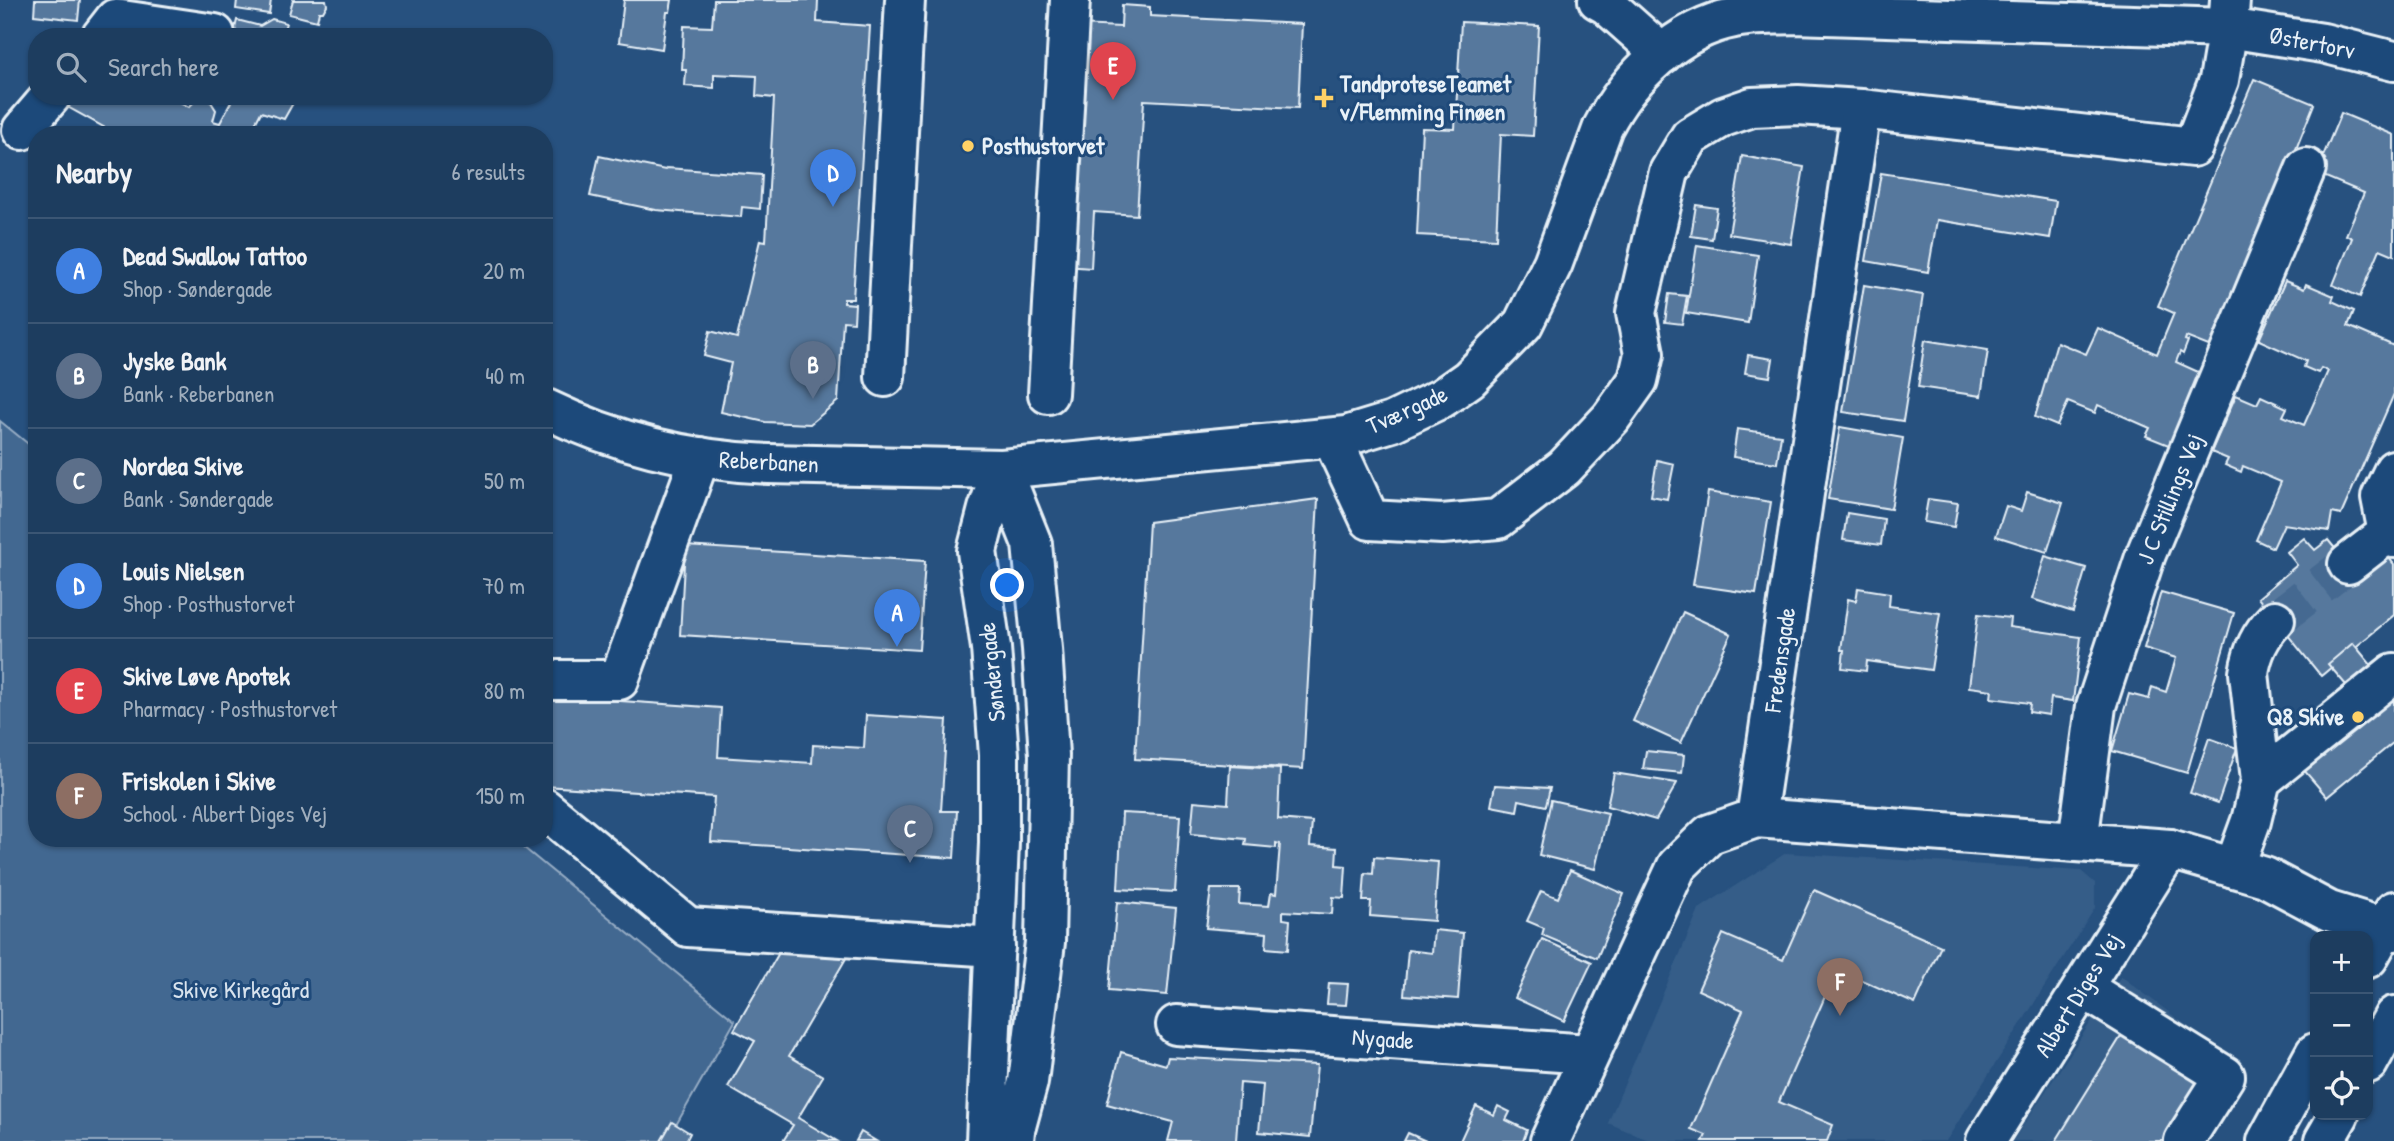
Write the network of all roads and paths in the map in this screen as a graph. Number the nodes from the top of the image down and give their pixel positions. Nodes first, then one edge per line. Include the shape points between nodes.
1 (1070, 0) edge
2 (1598, 0) edge
3 (904, 7) edge
4 (2229, 14) edge
5 (108, 28) edge
6 (175, 28) edge
7 (1662, 54) junction
8 (2394, 61) edge
9 (42, 105) edge
10 (1861, 109) junction
11 (19, 129) edge
12 (2306, 168) dead end
13 (885, 377) dead end
14 (1048, 394) dead end
15 (553, 414) edge
16 (1332, 438) junction
17 (700, 457) junction
18 (1002, 469) junction
19 (2394, 470) edge
20 (2391, 536) edge
21 (2348, 564) tunnel mouth
22 (2275, 620) tunnel mouth
23 (2394, 673) edge
24 (553, 680) edge
25 (2261, 780) junction
26 (553, 815) edge
27 (1756, 818) junction
28 (2078, 842) junction
29 (2170, 849) junction
30 (2234, 868) junction
31 (2385, 932) edge
32 (995, 947) junction
33 (2083, 988) junction
34 (2394, 1016) edge
35 (1176, 1025) dead end
36 (1589, 1054) junction
37 (2313, 1057) edge
38 (2371, 1057) edge
39 (2336, 1120) edge
40 (986, 1141) edge
41 (1014, 1141) edge
42 (1550, 1141) edge
43 (1986, 1141) edge
44 (2184, 1141) edge
45 (2267, 1141) edge
46 (2324, 1141) edge

1 - 14 street
2 - 7 street
3 - 13 street
4 - 7 street, Østertorv via 1763,15 1713,23
4 - 8 street, Østertorv
4 - 10 street via 2219,80 2193,147
5 - 6 street via 115,19
7 - 16 street, Tværgade via 1613,108 1545,282 1512,337 1442,398 1392,422
9 - 11 street
10 - 16 street via 1752,107 1723,117 1690,137 1669,172 1636,313 1644,354 1638,380 1611,418 1564,468 1498,519 1442,524 1370,520
10 - 27 street, Fredensgade
12 - 28 street, J C Stillings Vej via 2146,554 2096,706
15 - 17 street, Reberbanen via 603,433
16 - 18 street, Tværgade
17 - 18 street, Reberbanen via 735,463
17 - 24 street via 619,680
18 - 32 street, Søndergade via 977,551 991,648 999,755
18 - 41 street, Søndergade via 1031,544 1049,755 1045,942 1028,1082
19 - 20 street via 2381,497
20 - 21 street
22 - 25 street via 2261,637 2249,673
23 - 25 street
25 - 30 street
26 - 32 street via 688,927
27 - 28 street
27 - 36 street via 1710,834 1677,866
28 - 29 street
29 - 30 street
29 - 33 street, Albert Diges Vej
30 - 31 street
32 - 40 street, Søndergade
33 - 43 street, Albert Diges Vej
33 - 44 street via 2225,1076
34 - 38 street
35 - 36 street, Nygade
36 - 42 street
37 - 45 street
39 - 46 street

